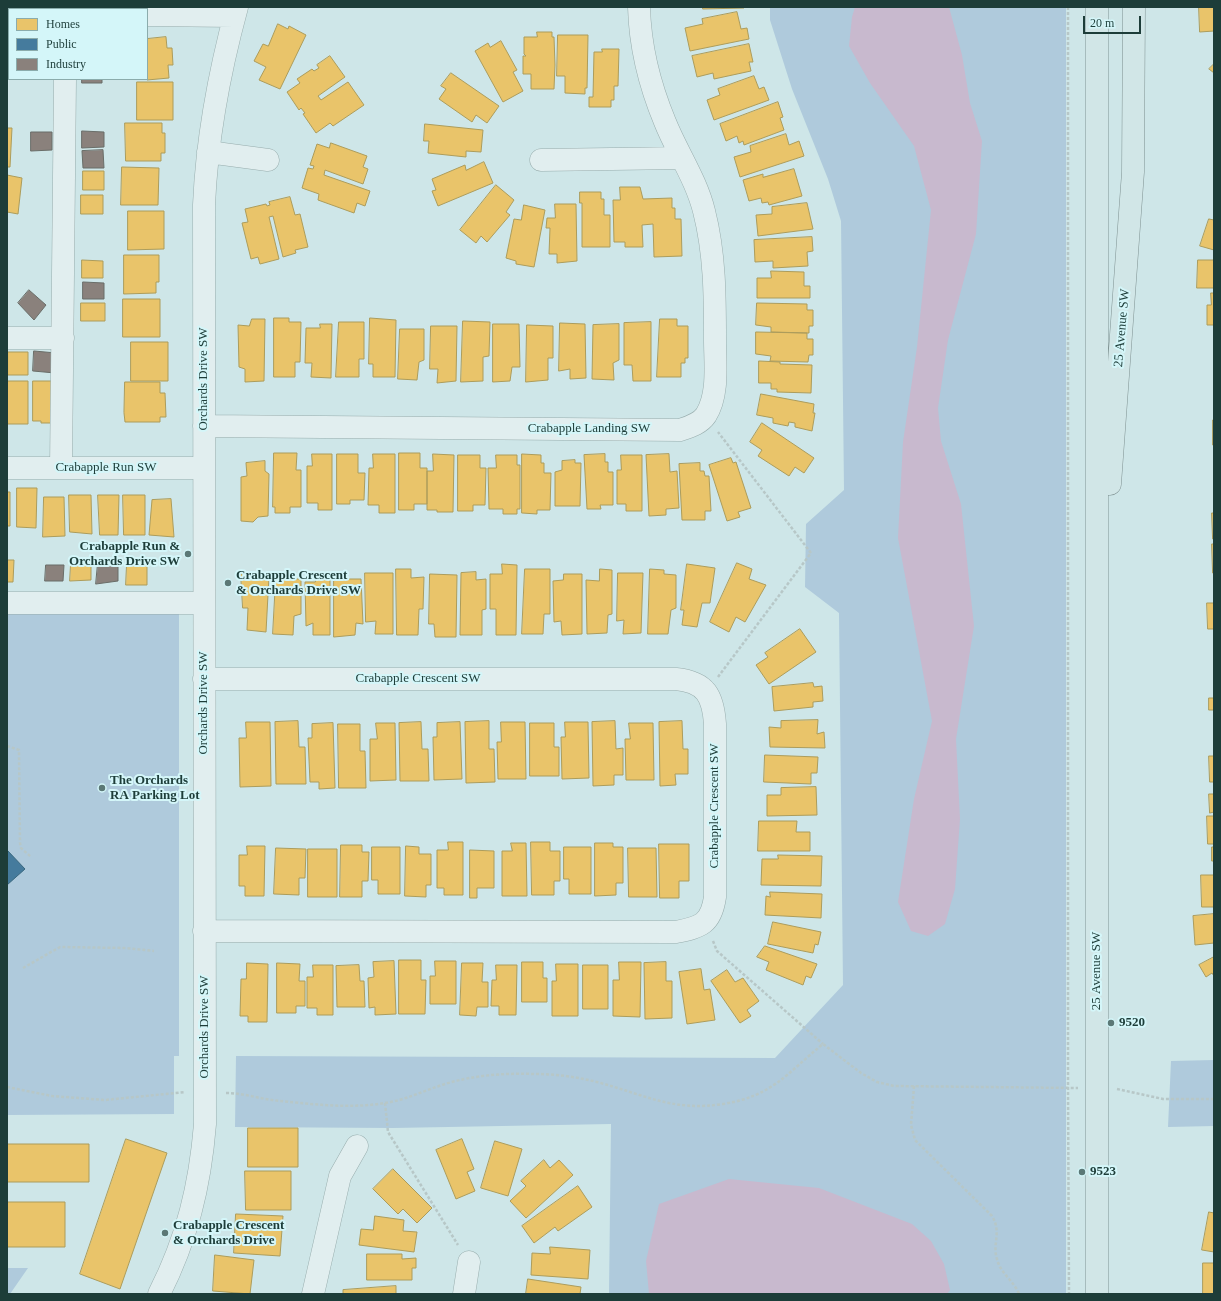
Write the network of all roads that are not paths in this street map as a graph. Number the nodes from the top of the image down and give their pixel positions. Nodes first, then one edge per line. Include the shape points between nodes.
1 (639, 7) edge
2 (1097, 7) edge
3 (1134, 7) edge
4 (236, 12) edge
5 (148, 15) edge
6 (65, 80) edge
7 (208, 152) junction
8 (682, 158) junction
9 (268, 160) dead end
10 (541, 160) dead end
11 (7, 338) edge
12 (63, 338) junction
13 (204, 426) junction
14 (7, 468) edge
15 (62, 468) junction
16 (204, 468) junction
17 (7, 603) edge
18 (204, 603) junction
19 (1096, 648) junction
20 (204, 679) junction
21 (204, 931) junction
22 (357, 1146) dead end
23 (469, 1262) road end
24 (159, 1294) edge
25 (312, 1294) edge
26 (464, 1294) edge
27 (1097, 1294) edge

1 - 8 street via 648,71 665,123
2 - 19 main road, 25 Avenue SW
3 - 19 main road, 25 Avenue SW via 1131,209
4 - 5 street
4 - 7 street, Orchards Drive SW via 218,83
6 - 12 street
7 - 9 street
7 - 13 street, Orchards Drive SW via 204,205
8 - 10 street
8 - 13 street, Crabapple Landing SW via 704,210 714,280 715,383 705,416 692,426 680,430
11 - 12 street
12 - 15 street
13 - 16 street, Orchards Drive SW
14 - 15 street, Crabapple Run SW
15 - 16 street, Crabapple Run SW
16 - 18 street, Orchards Drive SW
17 - 18 street
18 - 20 street, Orchards Drive SW
19 - 27 main road, 25 Avenue SW
20 - 21 street, Orchards Drive SW
20 - 21 street, Crabapple Crescent SW via 676,678 696,683 711,700 714,711 715,747 715,897 710,918 697,927 676,932
21 - 24 street, Orchards Drive SW via 205,1092 202,1161 190,1217 179,1250
22 - 25 street via 340,1176
23 - 26 street

